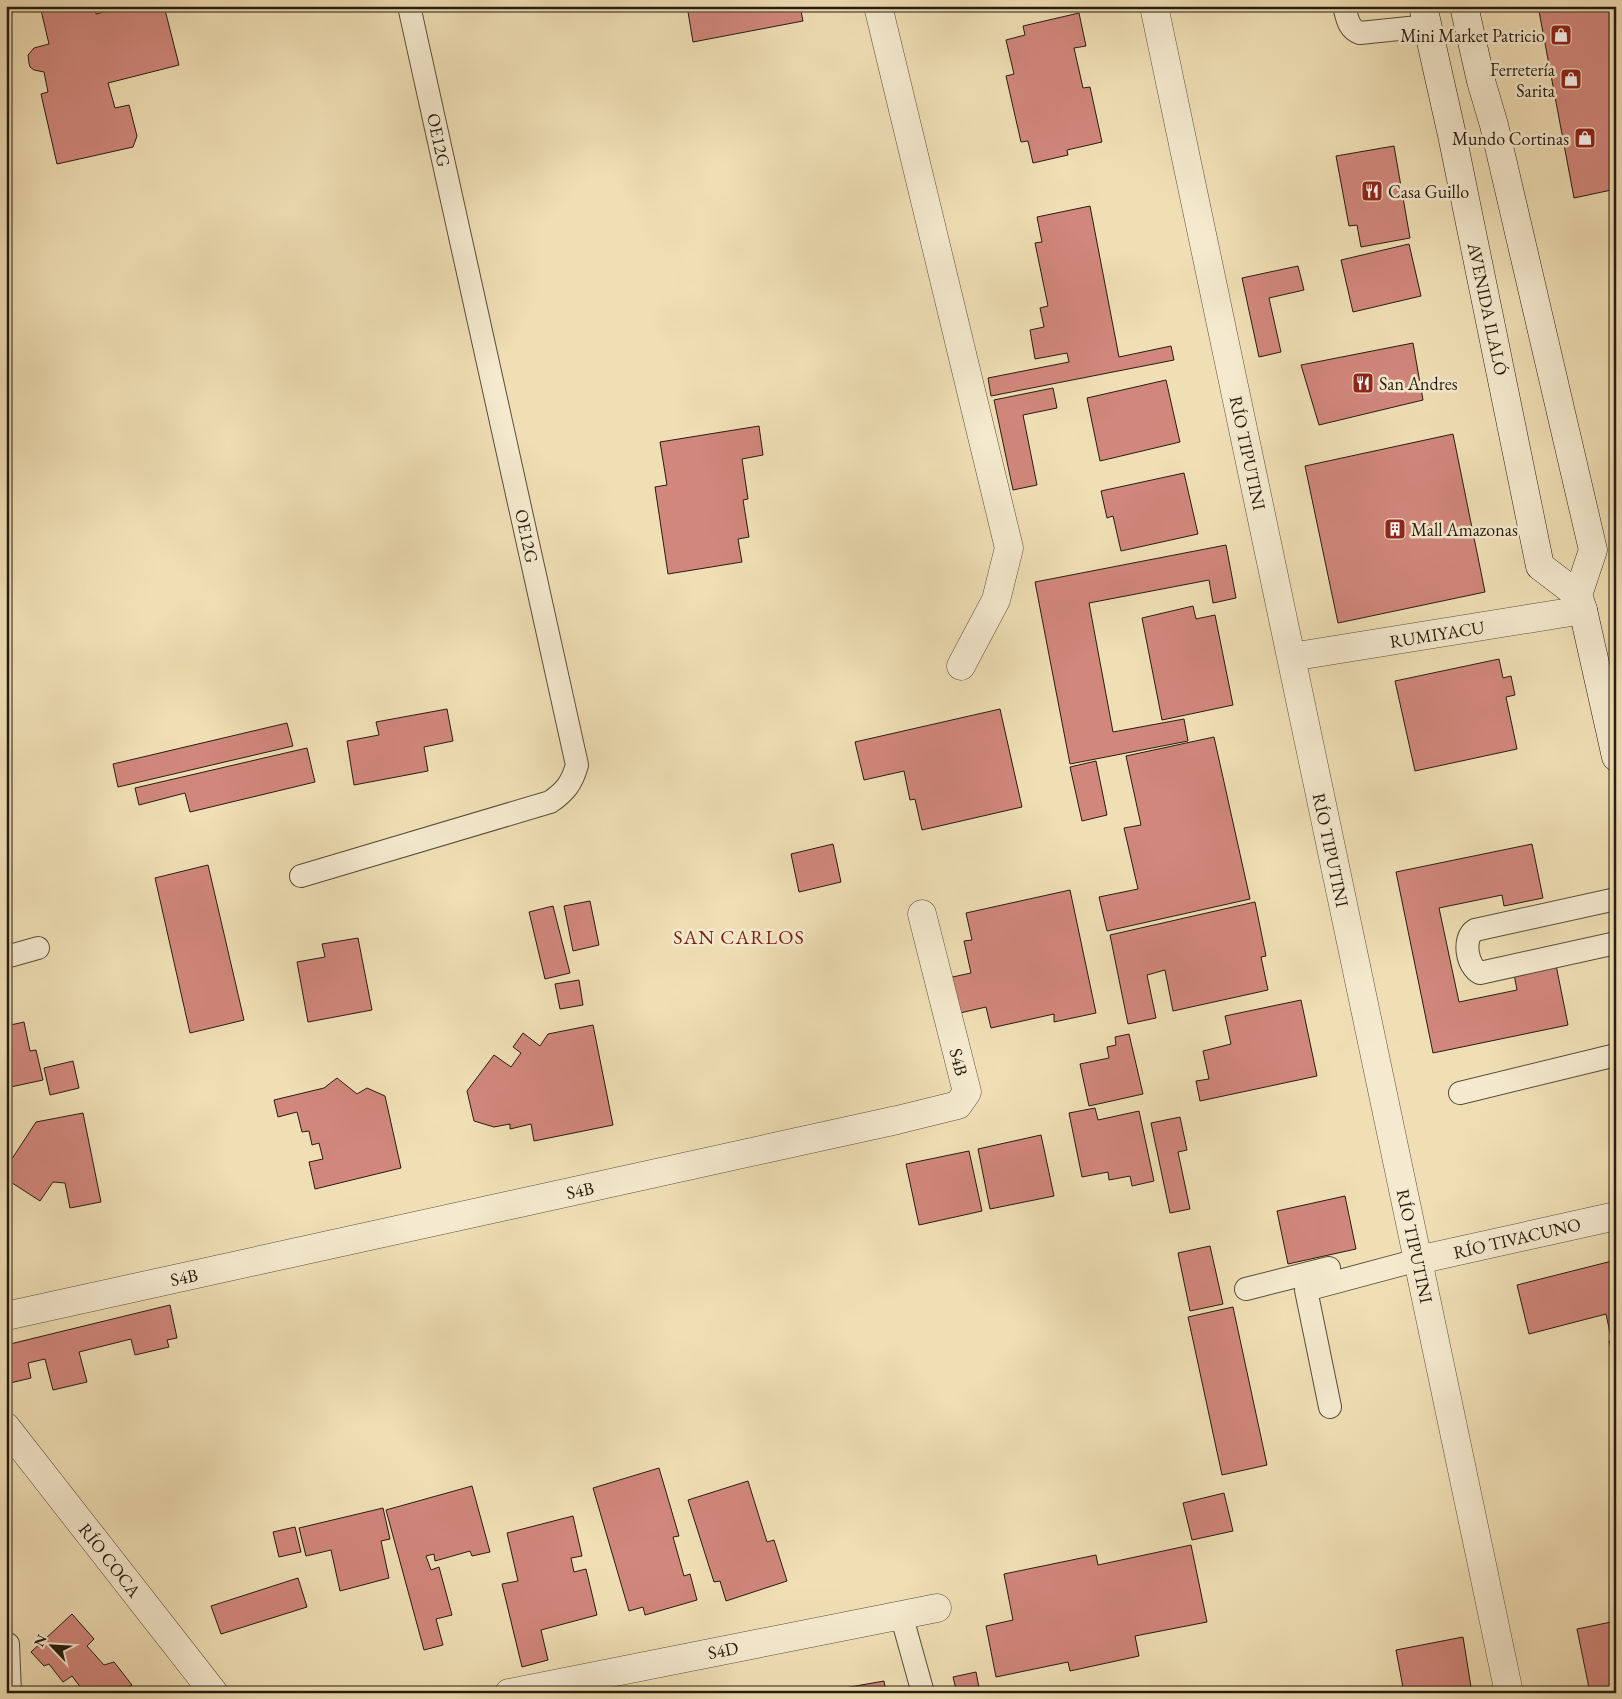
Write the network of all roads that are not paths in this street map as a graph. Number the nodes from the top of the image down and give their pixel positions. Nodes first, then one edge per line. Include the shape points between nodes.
1 (410, 6) edge
2 (878, 6) edge
3 (1154, 6) edge
4 (1344, 6) edge
5 (1464, 6) edge
6 (1426, 16) edge
7 (1580, 603) junction
8 (1290, 657) junction
9 (961, 666) dead end
10 (1616, 757) edge
11 (301, 876) dead end
12 (1616, 899) edge
13 (922, 914) dead end
14 (1616, 942) edge
15 (38, 948) dead end
16 (6, 956) edge
17 (1616, 1055) edge
18 (1460, 1093) dead end
19 (1616, 1216) edge
20 (1416, 1253) junction
21 (1246, 1290) dead end
22 (6, 1316) edge
23 (1330, 1407) dead end
24 (6, 1427) edge
25 (937, 1608) dead end
26 (901, 1614) junction
27 (8, 1644) dead end
28 (10, 1693) edge
29 (214, 1693) edge
30 (509, 1693) edge
31 (923, 1693) edge
32 (1509, 1693) edge

1 - 11 lane, OE12G via 577,765 574,778 562,794 550,802
2 - 9 street via 1008,548 996,600
3 - 8 street, RÍO TIPUTINI
4 - 6 lane via 1350,26 1360,33
5 - 7 street via 1592,550
6 - 7 street, AVENIDA ILALÓ via 1540,566
7 - 8 street, RUMIYACU
7 - 10 street
8 - 20 street, RÍO TIPUTINI
12 - 14 lane via 1476,930 1467,940 1472,966 1480,973
13 - 22 street, S4B via 967,1092 958,1105
15 - 16 lane
17 - 18 lane
19 - 20 street, RÍO TIVACUNO
20 - 21 lane
20 - 23 lane via 1306,1290
20 - 32 street, RÍO TIPUTINI
24 - 29 street, RÍO COCA
25 - 26 street, S4D
26 - 30 street, S4D
26 - 31 lane
27 - 28 lane

